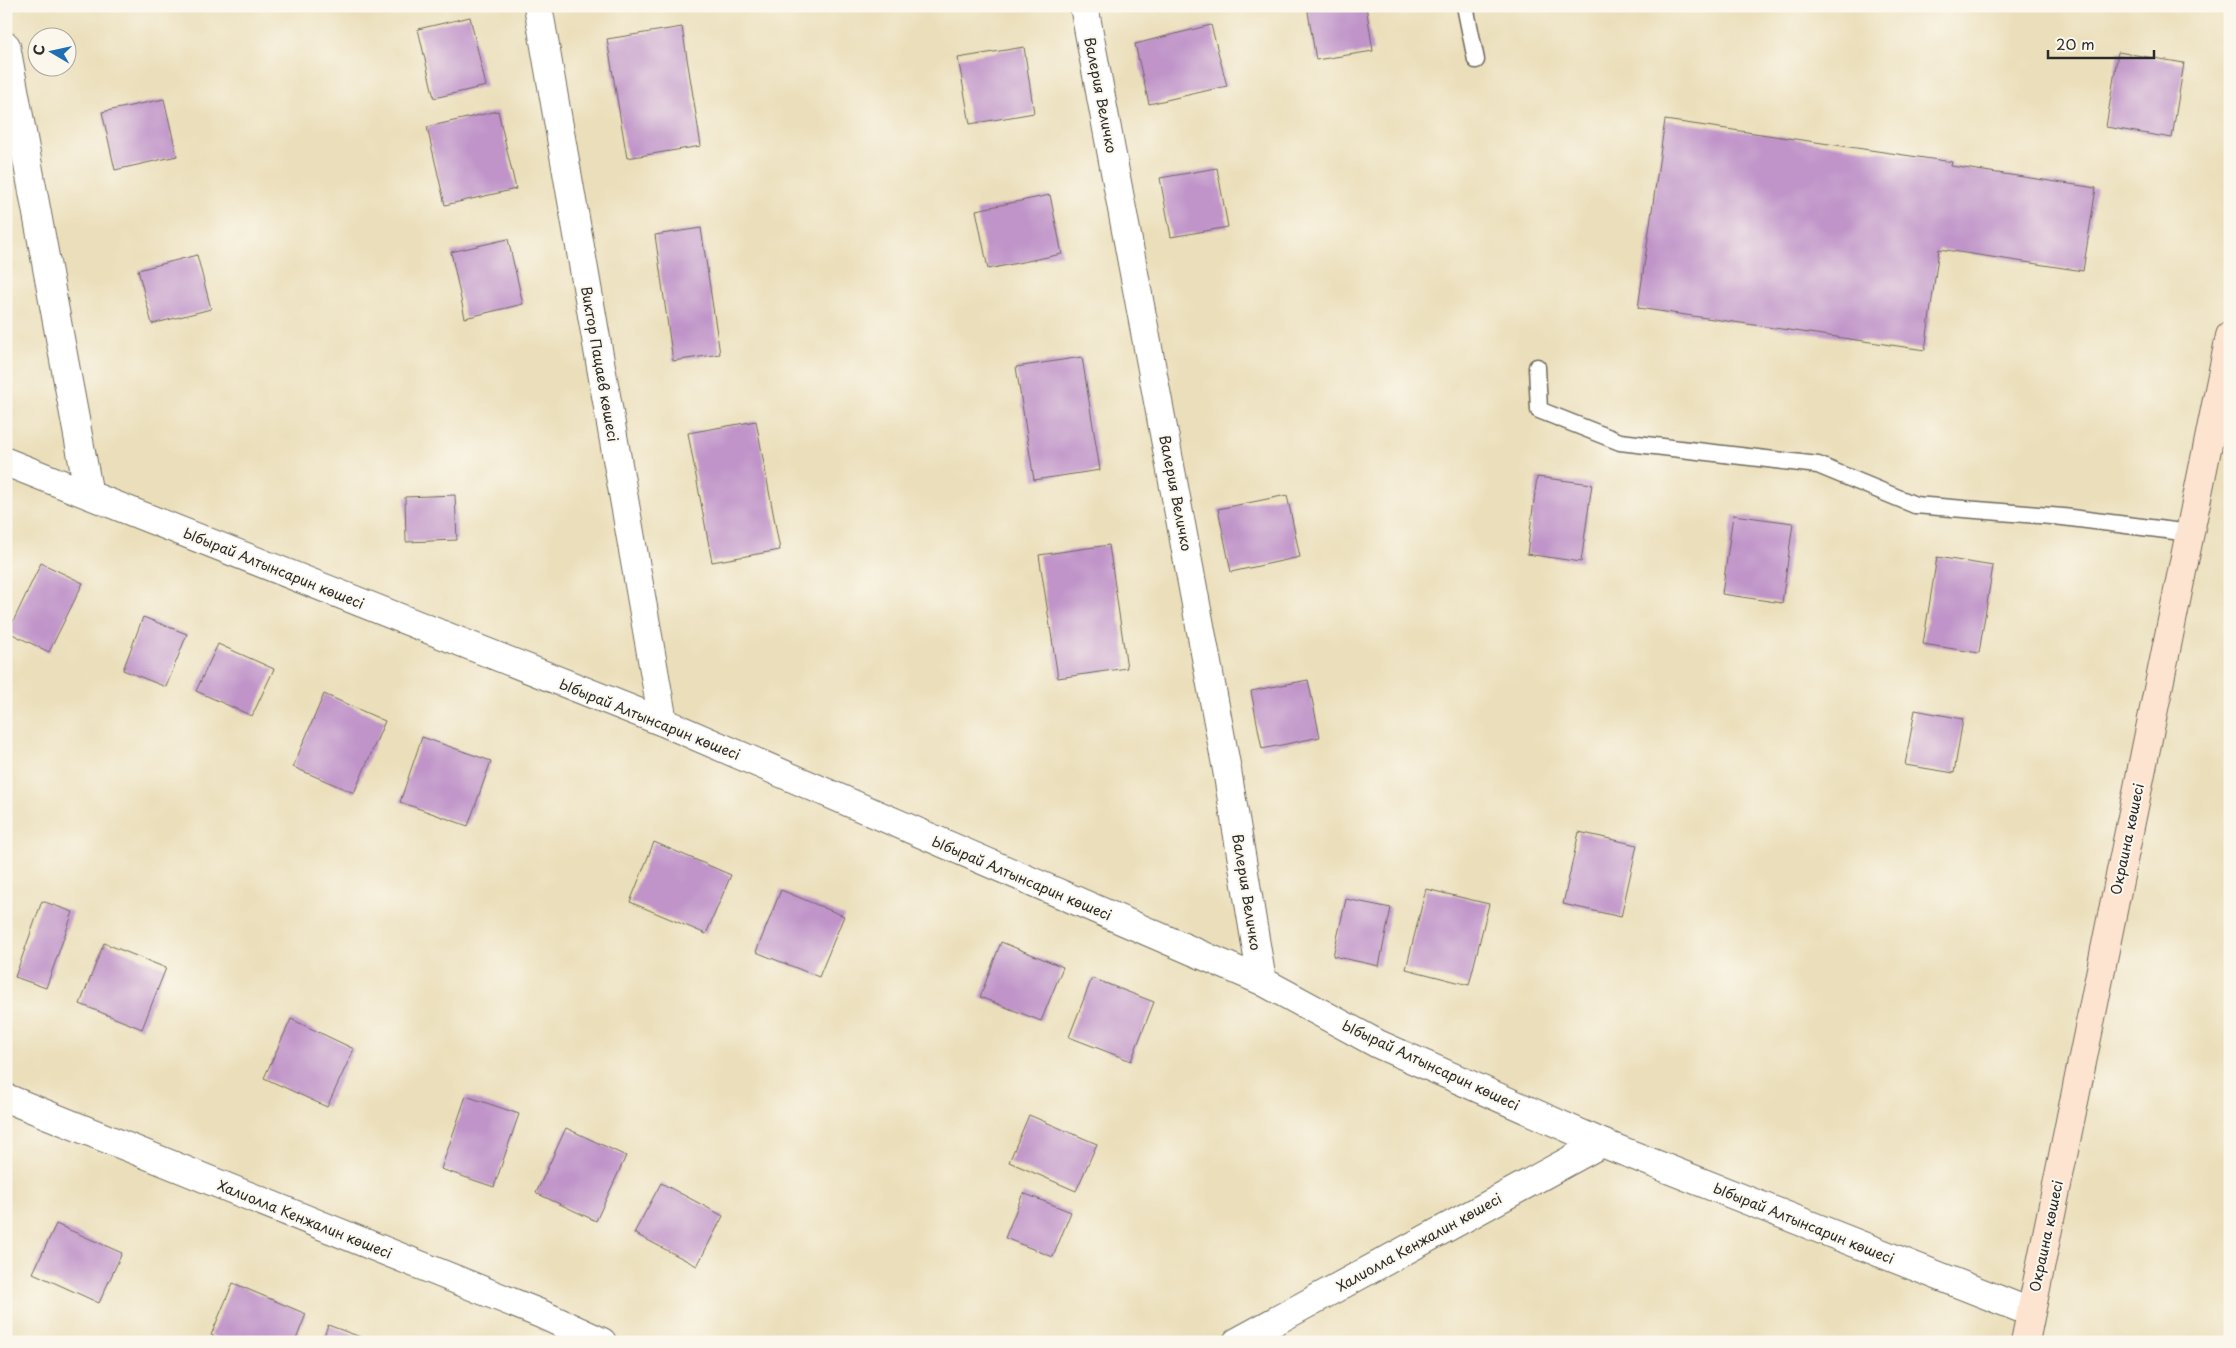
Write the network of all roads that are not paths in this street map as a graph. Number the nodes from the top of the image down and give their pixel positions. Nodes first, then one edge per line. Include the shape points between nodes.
1 (538, 6) edge
2 (1084, 6) edge
3 (1465, 6) edge
4 (6, 46) edge
5 (1476, 60) dead end
6 (2230, 336) edge
7 (1537, 366) dead end
8 (6, 462) edge
9 (89, 495) junction
10 (2190, 533) junction
11 (663, 722) junction
12 (1262, 981) junction
13 (6, 1098) edge
14 (1602, 1142) junction
15 (2030, 1312) junction
16 (602, 1342) edge
17 (1237, 1342) edge
18 (2025, 1342) edge

1 - 11 street, Виктор Пацаев көшесі
2 - 12 street, Валерия Величко via 1227,770
3 - 5 lane
4 - 9 street
6 - 10 street, Окраина көшесі
7 - 10 lane via 1539,410 1620,442 1818,465 1915,505 2063,517
8 - 9 street, Ыбырай Алтынсарин көшесі
9 - 11 street, Ыбырай Алтынсарин көшесі
10 - 15 street, Окраина көшесі
11 - 12 street, Ыбырай Алтынсарин көшесі
12 - 14 street, Ыбырай Алтынсарин көшесі via 1378,1044
13 - 16 street, Халиолла Кенжалин көшесі via 531,1310
14 - 15 street, Ыбырай Алтынсарин көшесі
14 - 17 street, Халиолла Кенжалин көшесі
15 - 18 street, Окраина көшесі

